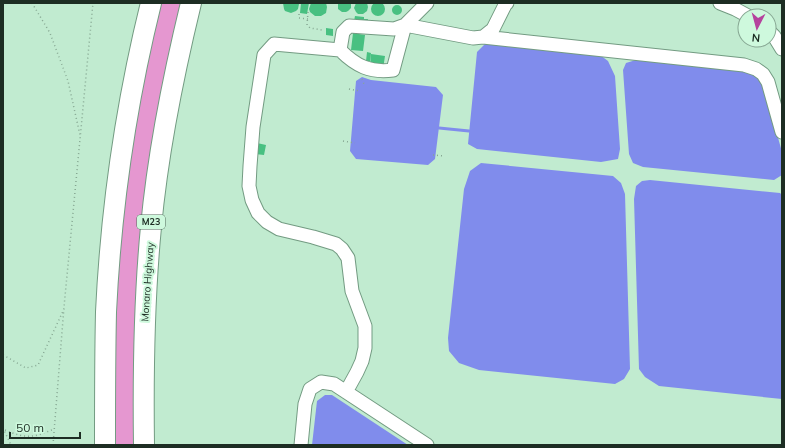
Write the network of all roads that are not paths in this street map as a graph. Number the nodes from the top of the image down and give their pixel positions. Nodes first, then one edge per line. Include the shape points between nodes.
1 (151, 3) edge
2 (191, 3) edge
3 (427, 3) edge
4 (507, 3) edge
5 (720, 3) edge
6 (737, 10) edge
7 (405, 25) junction
8 (484, 37) junction
9 (340, 50) junction
10 (782, 132) edge
11 (346, 392) junction
12 (105, 445) edge
13 (144, 445) edge
14 (301, 445) edge
15 (427, 445) edge

1 - 12 highway via 130,100 112,226 106,311
2 - 13 highway, Monaro Highway / M23 via 170,95 151,225 145,314
3 - 7 lane
4 - 8 lane via 493,29
5 - 6 lane
7 - 8 lane via 473,38
7 - 9 lane via 394,29 349,26 343,32
7 - 9 lane via 393,70 366,69 347,58
8 - 10 lane via 756,68 768,82
9 - 11 lane via 274,44 264,55 253,127 249,186 258,213 267,222 279,229 336,244 348,258 352,291 365,326 366,348
11 - 14 lane via 334,384 321,382 310,388 305,404
11 - 15 lane

